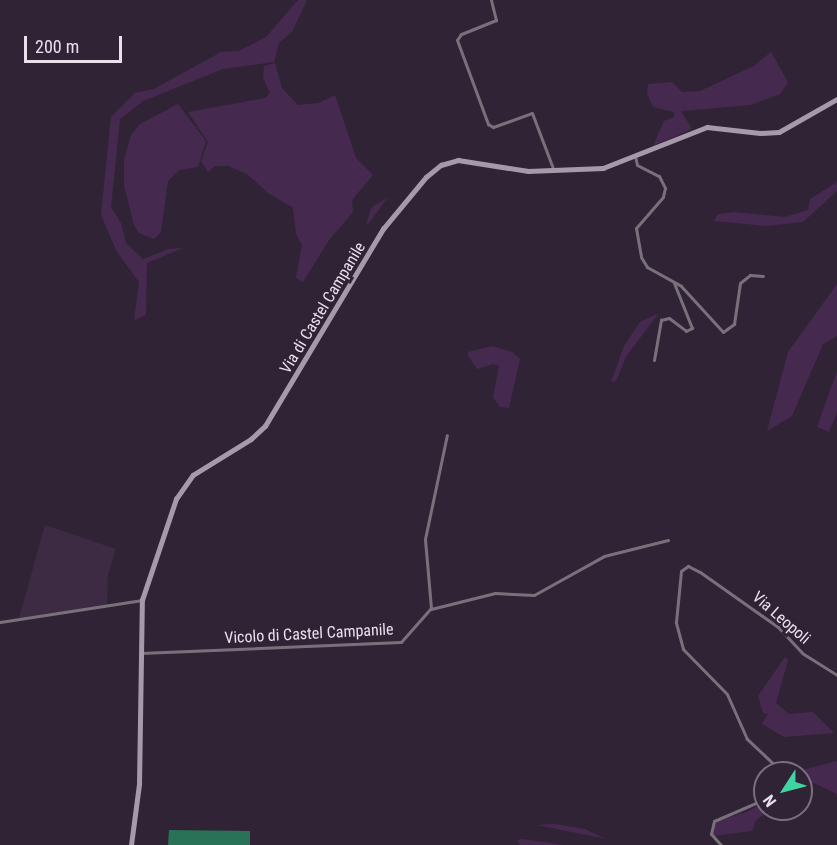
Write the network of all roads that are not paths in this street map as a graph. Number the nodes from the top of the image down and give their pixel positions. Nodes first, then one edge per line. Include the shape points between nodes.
1 (491, 0) edge
2 (837, 99) edge
3 (635, 156) junction
4 (554, 171) junction
5 (763, 276) dead end
6 (671, 279) junction
7 (654, 360) dead end
8 (447, 435) dead end
9 (668, 540) dead end
10 (142, 600) junction
11 (431, 609) junction
12 (0, 622) edge
13 (141, 653) junction
14 (837, 675) edge
15 (770, 761) edge
16 (753, 804) edge
17 (131, 845) edge
18 (721, 845) edge

1 - 4 street via 496,20 458,38 484,114 492,127 532,113
2 - 3 street, Via di Castel Campanile via 776,132 707,126
3 - 4 street, Via di Castel Campanile via 599,169
3 - 6 street via 638,166 656,174 665,189 637,227 641,257 649,268
4 - 10 street, Via di Castel Campanile via 518,170 458,160 441,165 426,177 381,232 265,426 184,485
5 - 6 street via 748,275 740,283 735,322 725,332 718,330
6 - 7 street via 684,299 692,328 686,331 669,318 663,319
8 - 11 street via 425,537
9 - 11 street via 604,556 534,595 495,593
10 - 12 street
10 - 13 street, Via di Castel Campanile
11 - 13 street, Vicolo di Castel Campanile via 395,645
13 - 17 street, Via di Castel Campanile via 139,793
14 - 15 street, Via Leopoli via 798,650 780,629 739,599 694,568 684,567 679,576 678,635 688,657 729,697 747,739
16 - 18 street via 714,821 711,834

